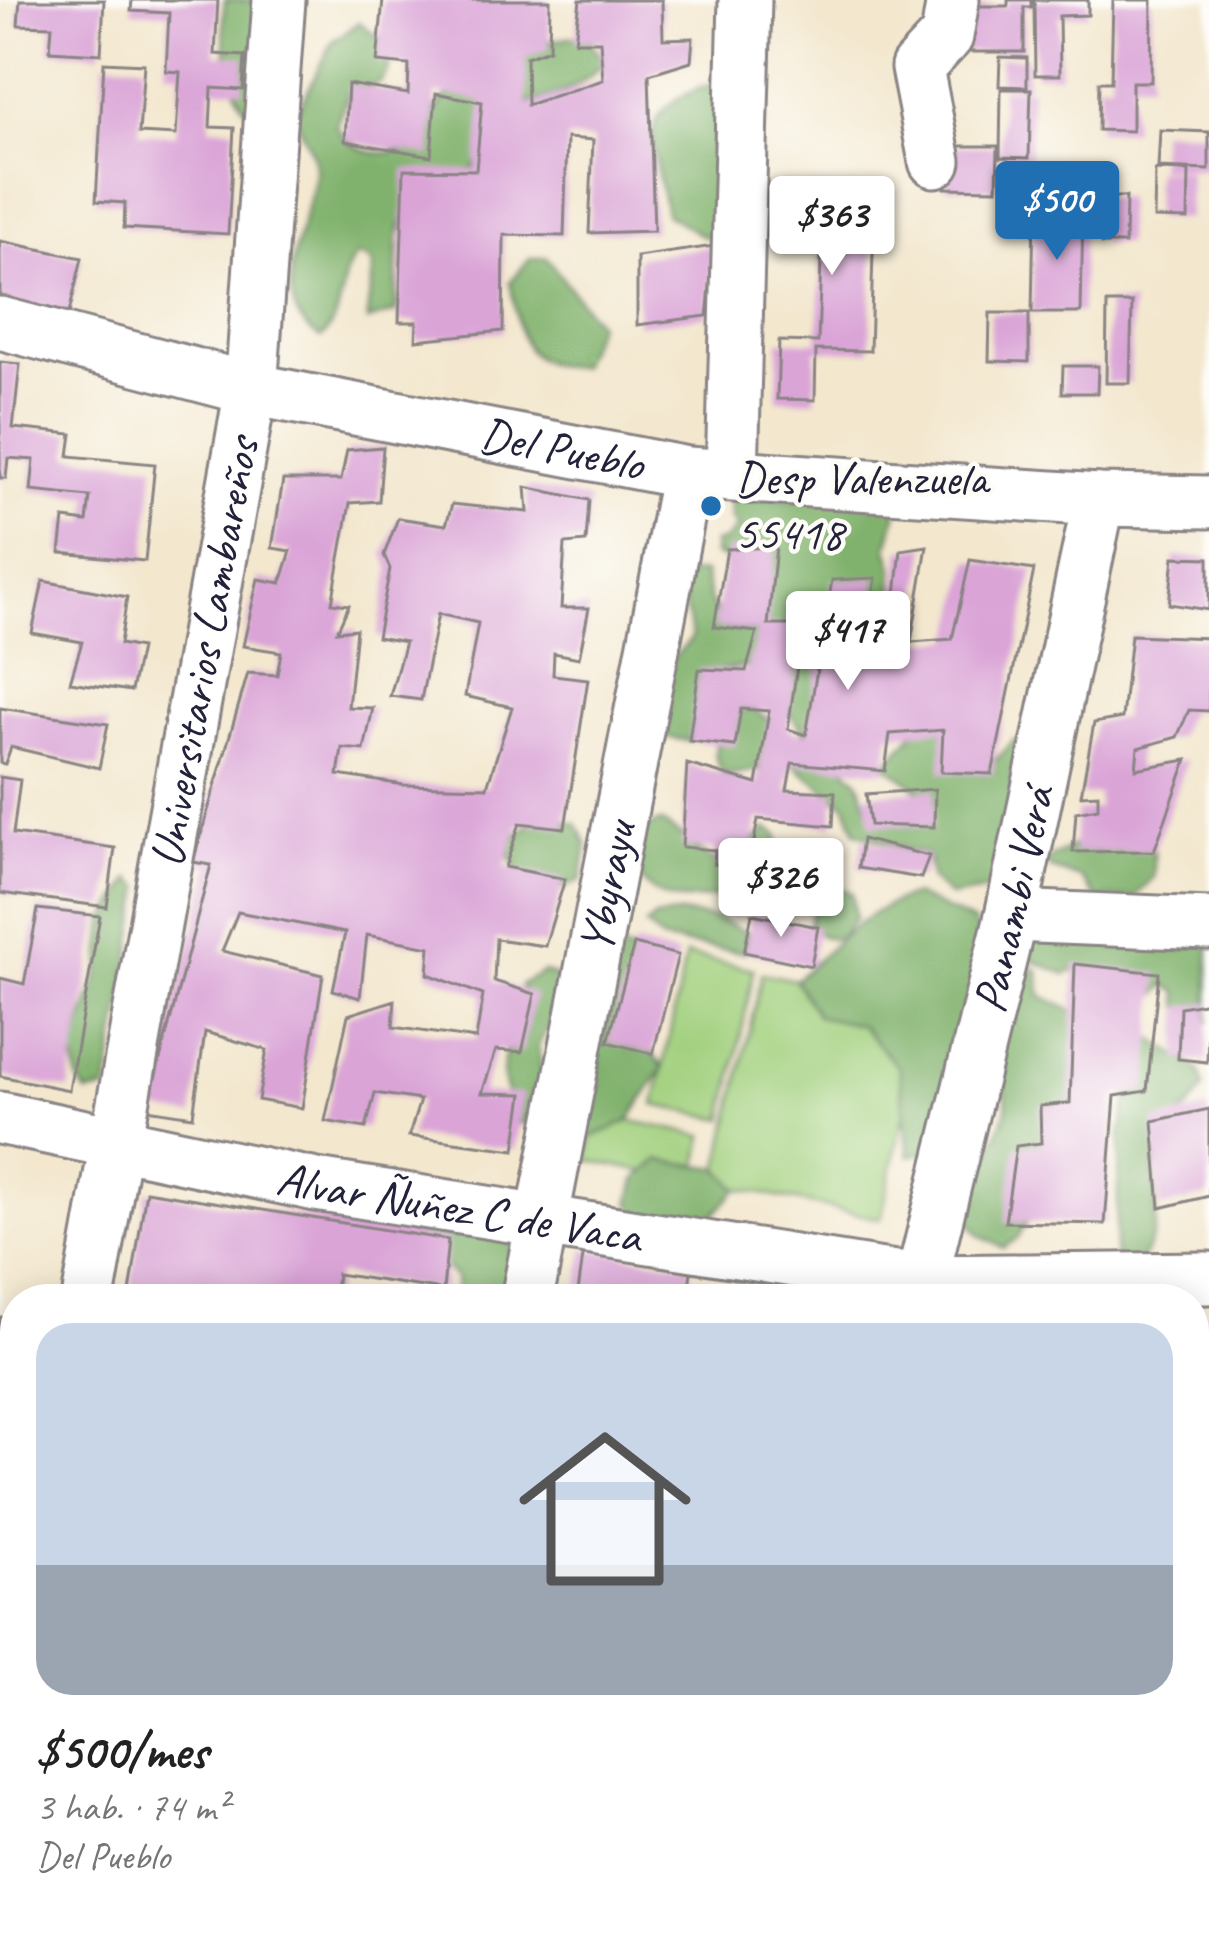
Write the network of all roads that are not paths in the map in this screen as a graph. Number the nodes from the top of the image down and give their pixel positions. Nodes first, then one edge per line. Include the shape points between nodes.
1 (279, 0) edge
2 (745, 0) edge
3 (953, 0) edge
4 (935, 160) dead end
5 (0, 323) edge
6 (251, 389) junction
7 (709, 474) junction
8 (1099, 500) junction
9 (1209, 502) edge
10 (1011, 916) junction
11 (1209, 924) edge
12 (0, 1118) edge
13 (119, 1141) junction
14 (542, 1222) junction
15 (1209, 1278) edge
16 (91, 1284) edge
17 (530, 1284) edge
18 (886, 1284) edge
19 (920, 1284) edge
20 (1064, 1284) edge

1 - 6 street, Universitarios Lambareños
2 - 7 street, Ybyrayu
3 - 4 street via 947,36 917,68
5 - 6 street, Del Pueblo
6 - 7 street, Del Pueblo
6 - 13 street, Universitarios Lambareños
7 - 8 street, Del Pueblo
7 - 14 street, Ybyrayu
8 - 9 street, Del Pueblo
8 - 10 street, Panambi Verá
10 - 11 street
10 - 19 street, Panambi Verá
12 - 13 street, Alvar Ñuñez C de Vaca
13 - 14 street, Alvar Ñuñez C de Vaca via 316,1185
13 - 16 street, Universitarios Lambareños
14 - 17 street, Ybyrayu
14 - 18 street, Alvar Ñuñez C de Vaca
15 - 20 street, Alvar Ñuñez C de Vaca

